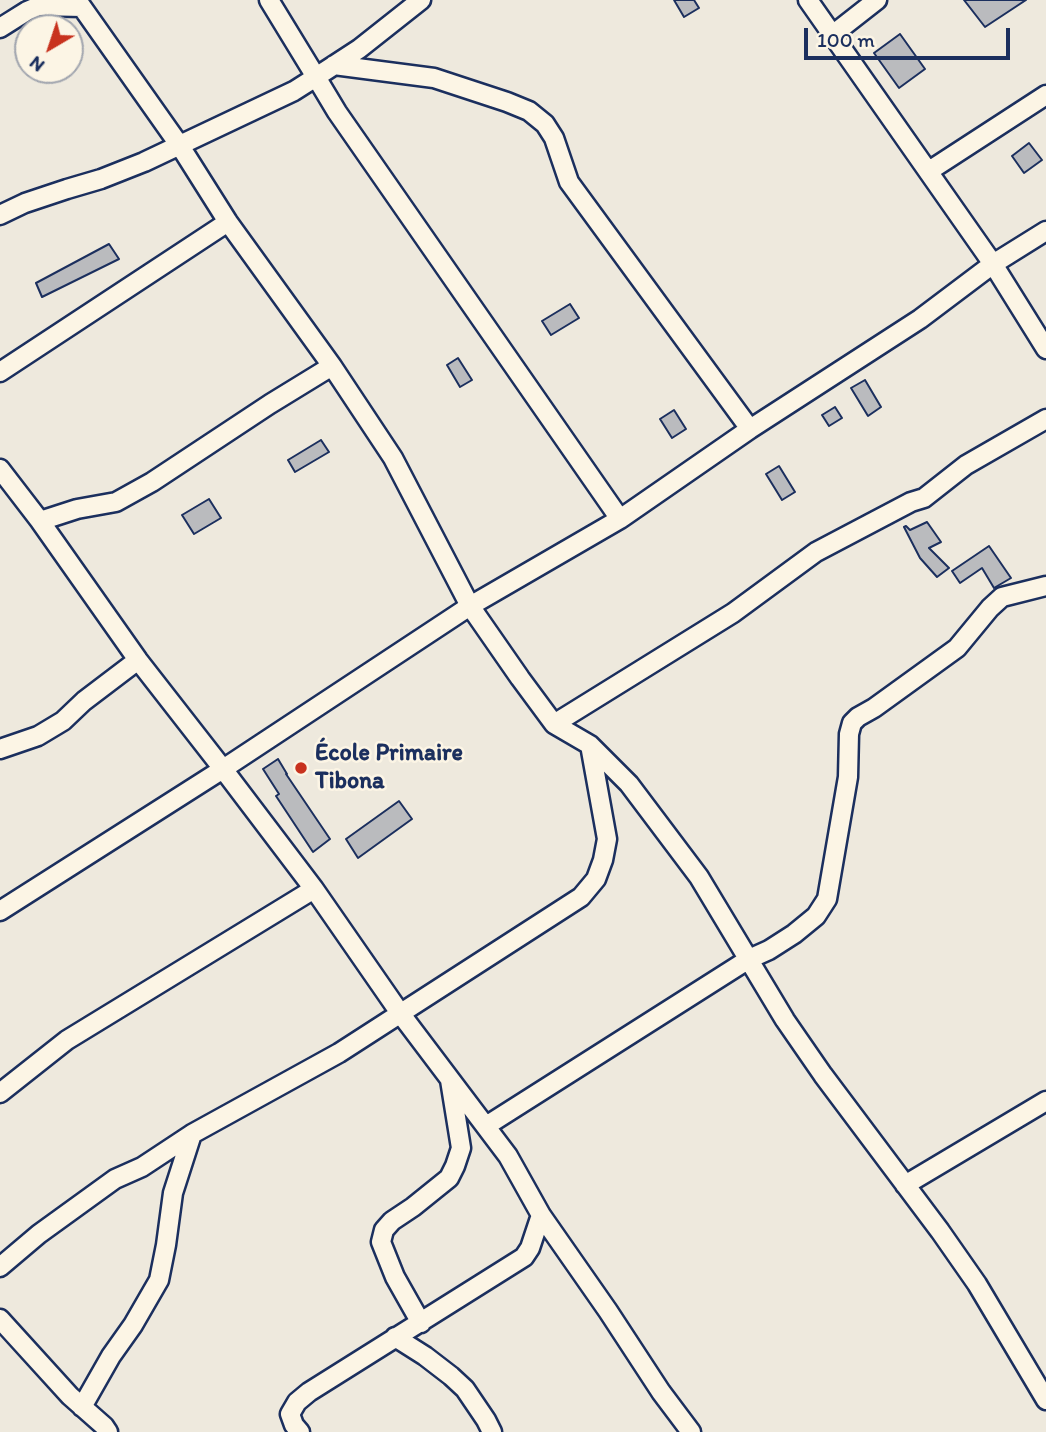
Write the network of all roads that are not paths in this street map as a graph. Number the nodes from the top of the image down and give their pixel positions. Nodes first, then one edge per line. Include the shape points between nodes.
1 (269, 0) edge
2 (421, 0) edge
3 (808, 0) edge
4 (877, 0) edge
5 (79, 4) edge
6 (0, 28) edge
7 (831, 36) junction
8 (334, 65) junction
9 (316, 77) junction
10 (1046, 95) edge
11 (180, 146) junction
12 (929, 171) junction
13 (0, 215) edge
14 (228, 222) junction
15 (1046, 231) edge
16 (993, 264) junction
17 (1046, 349) edge
18 (332, 366) junction
19 (0, 372) edge
20 (1046, 419) edge
21 (750, 429) junction
22 (0, 469) edge
23 (620, 519) junction
24 (40, 521) junction
25 (1046, 586) edge
26 (470, 606) junction
27 (138, 660) junction
28 (554, 724) junction
29 (590, 745) junction
30 (0, 749) edge
31 (223, 769) junction
32 (314, 889) junction
33 (0, 911) edge
34 (749, 958) junction
35 (400, 1013) junction
36 (449, 1077) junction
37 (0, 1093) edge
38 (1046, 1101) edge
39 (486, 1126) junction
40 (192, 1134) junction
41 (905, 1185) junction
42 (541, 1215) junction
43 (0, 1267) edge
44 (0, 1320) edge
45 (421, 1323) junction
46 (395, 1337) junction
47 (1046, 1400) edge
48 (82, 1407) junction
49 (108, 1432) edge
50 (300, 1432) edge
51 (492, 1432) edge
52 (691, 1432) edge

1 - 9 street
2 - 8 street
3 - 7 street
4 - 7 street
5 - 6 street via 39,6
5 - 11 street
7 - 12 street
8 - 9 street
8 - 21 street via 434,78 529,111 545,124 569,182
9 - 11 street
9 - 23 street
10 - 12 street
11 - 13 street
11 - 14 street
12 - 16 street
14 - 18 street
14 - 19 street
15 - 16 street
16 - 17 street
16 - 21 street via 920,319
18 - 24 street via 116,502
18 - 26 street via 393,458
20 - 28 street via 966,465 924,498 816,552 733,614
21 - 23 street
22 - 24 street
23 - 26 street
24 - 27 street
25 - 34 street via 1002,597 957,648 852,723 848,777 827,899 816,916 794,934
26 - 28 street
26 - 31 street
27 - 30 street via 63,721
27 - 31 street
28 - 29 street
29 - 34 street via 629,784 699,877
29 - 35 street via 607,839 596,879 581,897
31 - 32 street
31 - 33 street
32 - 35 street
32 - 37 street via 67,1040
34 - 39 street
34 - 41 street via 815,1064
35 - 36 street
35 - 40 street
36 - 39 street
36 - 45 street via 461,1148 455,1166 449,1178 392,1221 381,1242
38 - 41 street
39 - 42 street
40 - 43 street via 115,1179
40 - 48 street via 173,1192 159,1280
41 - 47 street via 977,1284
42 - 45 street via 524,1257
42 - 52 street
44 - 48 street
45 - 46 street
46 - 50 street via 297,1402 289,1414
46 - 51 street via 466,1389
48 - 49 street

